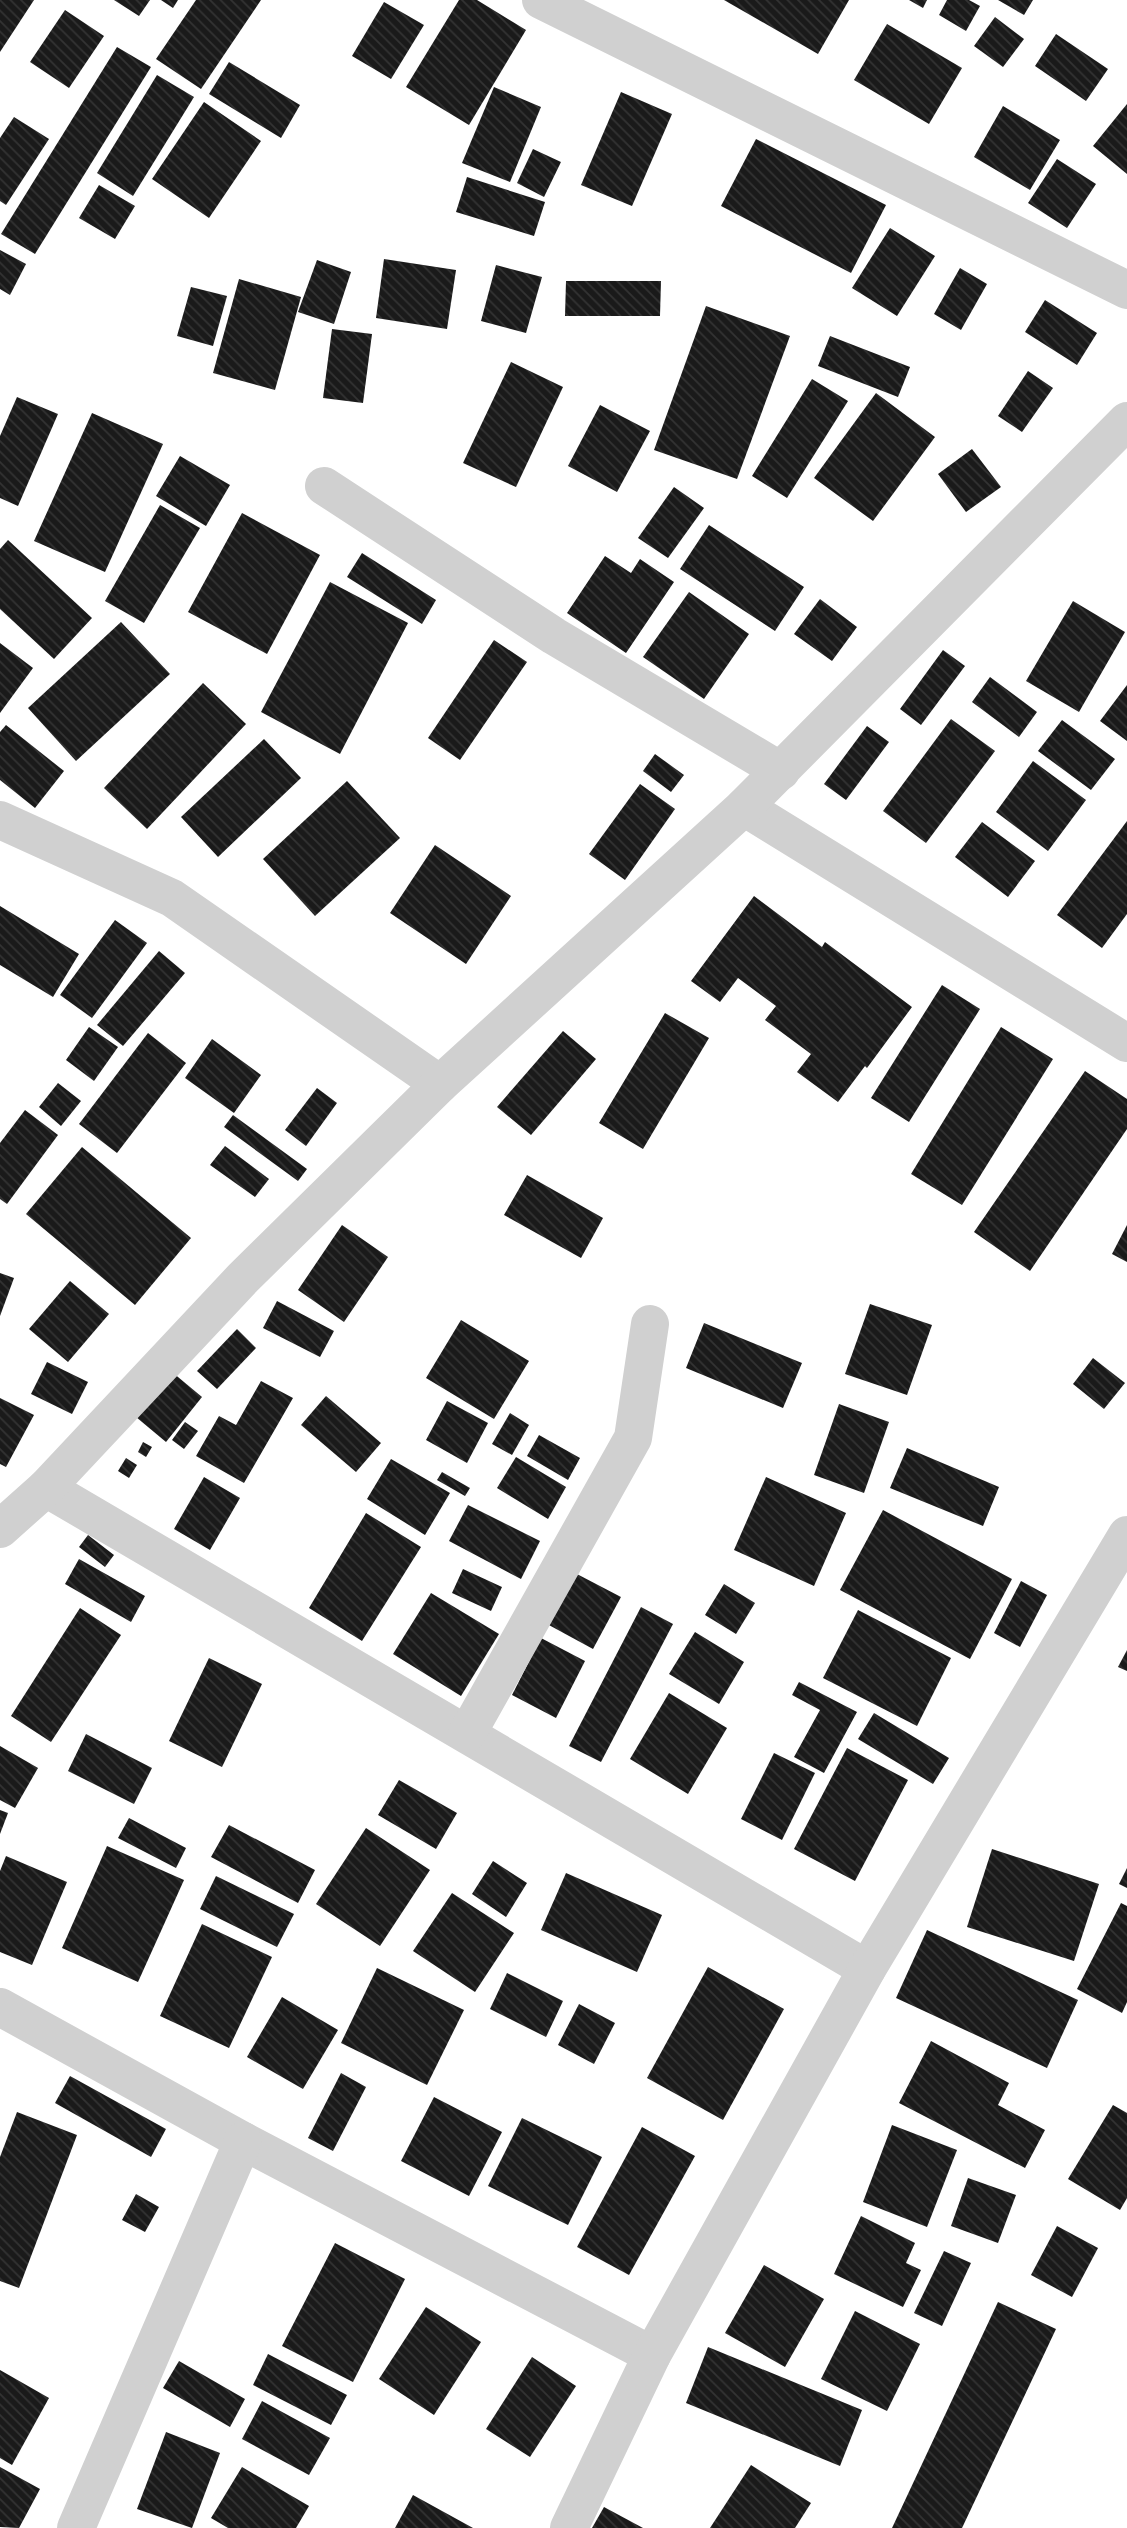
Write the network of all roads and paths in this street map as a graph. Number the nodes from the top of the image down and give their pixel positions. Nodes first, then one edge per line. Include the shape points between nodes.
1 (541, 0) edge
2 (1127, 290) edge
3 (1127, 421) edge
4 (324, 486) dead end
5 (780, 771) junction
6 (744, 807) junction
7 (0, 820) edge
8 (1127, 1043) edge
9 (440, 1084) junction
10 (650, 1324) dead end
11 (46, 1488) junction
12 (0, 1529) edge
13 (1127, 1535) edge
14 (467, 1734) junction
15 (867, 1969) junction
16 (0, 2007) edge
17 (243, 2141) junction
18 (652, 2355) junction
19 (76, 2528) edge
20 (569, 2528) edge

1 - 2 street
3 - 5 street
4 - 5 street via 554,636
5 - 6 street
6 - 8 street
6 - 9 street
7 - 9 street via 172,898
9 - 11 street via 243,1278
10 - 14 street via 634,1438
11 - 12 street
11 - 14 street
13 - 15 street
14 - 15 street
15 - 18 street
16 - 17 street
17 - 18 street
17 - 19 street
18 - 20 street

